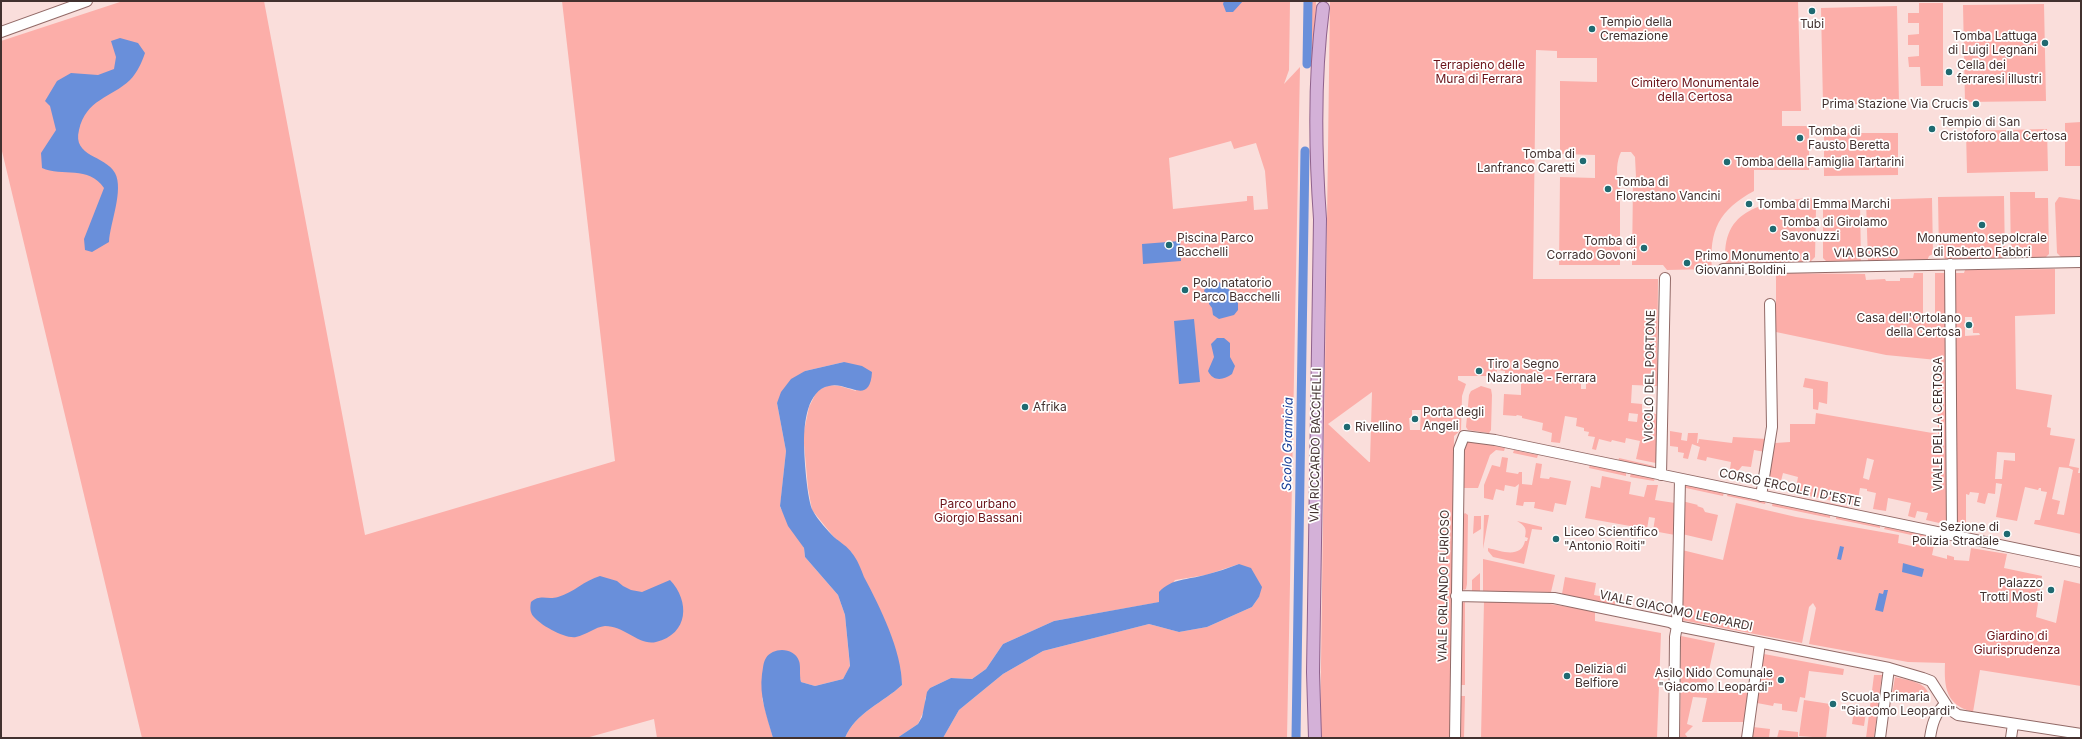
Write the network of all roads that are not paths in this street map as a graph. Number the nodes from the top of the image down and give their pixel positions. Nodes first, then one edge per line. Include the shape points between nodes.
1 (87, 1) edge
2 (1324, 5) edge
3 (1, 32) edge
4 (2081, 262) edge
5 (1950, 264) junction
6 (1723, 269) dead end
7 (1665, 278) dead end
8 (1770, 304) dead end
9 (1464, 436) joint
10 (1661, 475) junction
11 (1680, 479) junction
12 (1761, 496) junction
13 (1952, 535) junction
14 (2081, 562) edge
15 (1456, 596) junction
16 (1677, 626) junction
17 (1760, 643) junction
18 (1889, 668) junction
19 (1313, 672) junction
20 (1945, 704) junction
21 (2013, 724) junction
22 (2081, 734) edge
23 (1307, 738) edge
24 (1315, 738) edge
25 (1455, 738) edge
26 (1674, 738) edge
27 (1747, 738) edge
28 (1880, 738) edge
29 (1930, 738) edge
30 (2011, 738) edge

1 - 3 street
2 - 19 main road, VIA RICCARDO BACCHELLI via 1319,44 1321,111 1316,174 1320,219
4 - 5 street, VIA BORSO
5 - 6 street, VIA BORSO
5 - 13 street, VIALE DELLA CERTOSA
7 - 10 street, VICOLO DEL PORTONE
8 - 12 street via 1772,433
9 - 10 street, CORSO ERCOLE I D'ESTE via 1495,440
9 - 15 street, VIALE ORLANDO FURIOSO via 1459,449
10 - 11 street, CORSO ERCOLE I D'ESTE
11 - 12 street, CORSO ERCOLE I D'ESTE
11 - 16 street
12 - 13 street, CORSO ERCOLE I D'ESTE
13 - 14 street, CORSO ERCOLE I D'ESTE
15 - 16 street, VIALE GIACOMO LEOPARDI via 1554,598 1670,622
15 - 25 street, VIALE ORLANDO FURIOSO
16 - 17 street, VIALE GIACOMO LEOPARDI
16 - 26 street
17 - 18 street, VIALE GIACOMO LEOPARDI
17 - 27 street
18 - 20 street, VIALE GIACOMO LEOPARDI via 1928,680
18 - 28 street
19 - 23 main road, VIA RICCARDO BACCHELLI via 1307,712
19 - 24 main road, VIA RICCARDO BACCHELLI
20 - 21 street, VIALE GIACOMO LEOPARDI via 1958,715
20 - 29 street via 1932,724
21 - 22 street, VIALE GIACOMO LEOPARDI
21 - 30 street

